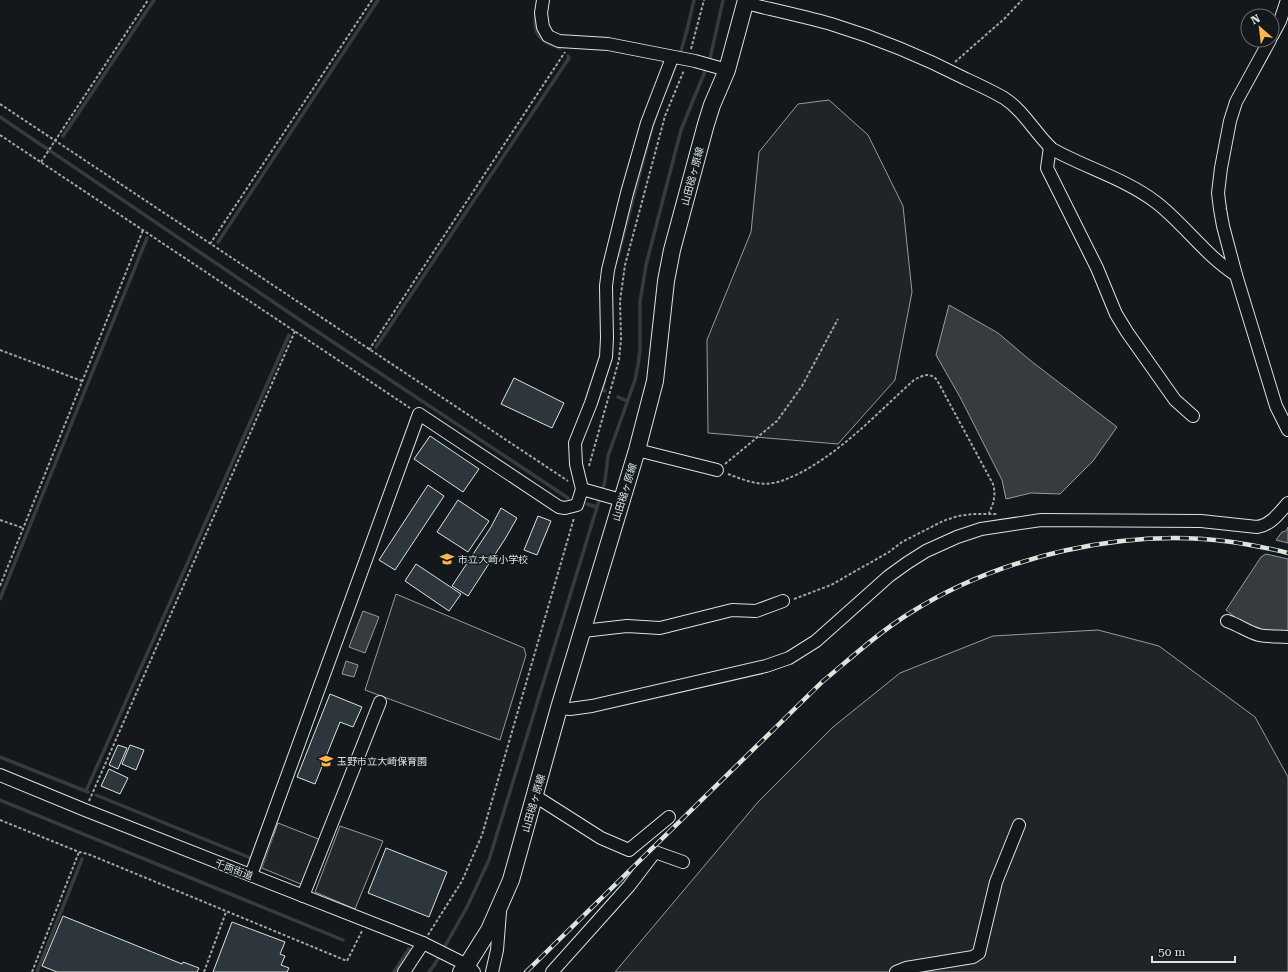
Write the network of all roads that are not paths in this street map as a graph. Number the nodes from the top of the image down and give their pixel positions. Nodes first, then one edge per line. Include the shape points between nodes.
1 (544, 0) edge
2 (1287, 0) edge
3 (745, 1) edge
4 (1280, 21) edge
5 (1266, 48) edge
6 (672, 58) junction
7 (724, 69) junction
8 (1050, 147) junction
9 (1236, 275) junction
10 (1193, 416) dead end
11 (1288, 430) edge
12 (637, 450) junction
13 (718, 470) road end
14 (586, 490) junction
15 (621, 500) junction
16 (1288, 503) edge
17 (783, 601) road end
18 (1227, 621) dead end
19 (583, 631) junction
20 (1288, 637) edge
21 (380, 702) dead end
22 (559, 708) junction
23 (0, 775) edge
24 (535, 796) junction
25 (669, 817) dead end
26 (1019, 825) dead end
27 (683, 862) dead end
28 (251, 875) junction
29 (303, 896) junction
30 (501, 903) junction
31 (426, 945) junction
32 (464, 966) edge
33 (404, 972) edge
34 (492, 972) edge
35 (552, 972) edge
36 (896, 972) edge

1 - 6 street via 541,13 542,27 548,36 559,41 608,44
2 - 4 street
3 - 7 main road, 山田槌ヶ原線
3 - 8 street via 831,25 947,69 1005,98 1029,121
5 - 9 street via 1236,102 1221,168 1218,193 1220,209
6 - 7 street
6 - 14 street via 647,123 608,270 606,357 575,443 576,464
7 - 12 main road, 山田槌ヶ原線 via 706,124 672,250 655,381
8 - 9 street via 1156,202 1224,267
8 - 10 street via 1047,168 1097,268 1116,314 1175,400
9 - 11 street via 1276,406
12 - 13 street
12 - 15 main road, 山田槌ヶ原線
14 - 15 street
14 - 28 street via 578,505 559,507 419,414
15 - 19 main road, 山田槌ヶ原線
16 - 22 street via 1270,522 1257,527 1201,521 1041,520 981,529 926,551 907,563 816,642 789,658 766,666 592,706
17 - 19 street via 756,611 732,610 660,628 628,626
18 - 20 street via 1260,636
19 - 22 main road, 山田槌ヶ原線
21 - 29 street
22 - 24 main road, 山田槌ヶ原線
23 - 28 street, 千両街道
24 - 25 street via 600,838 629,850
24 - 30 main road, 山田槌ヶ原線 via 511,880
26 - 36 street via 996,882 979,953 972,957
27 - 35 street via 655,852 629,886
28 - 29 street, 千両街道
29 - 31 street, 千両街道
30 - 32 main road, 山田槌ヶ原線 via 489,930
30 - 34 street via 497,950
31 - 32 street, 千両街道
31 - 33 street

